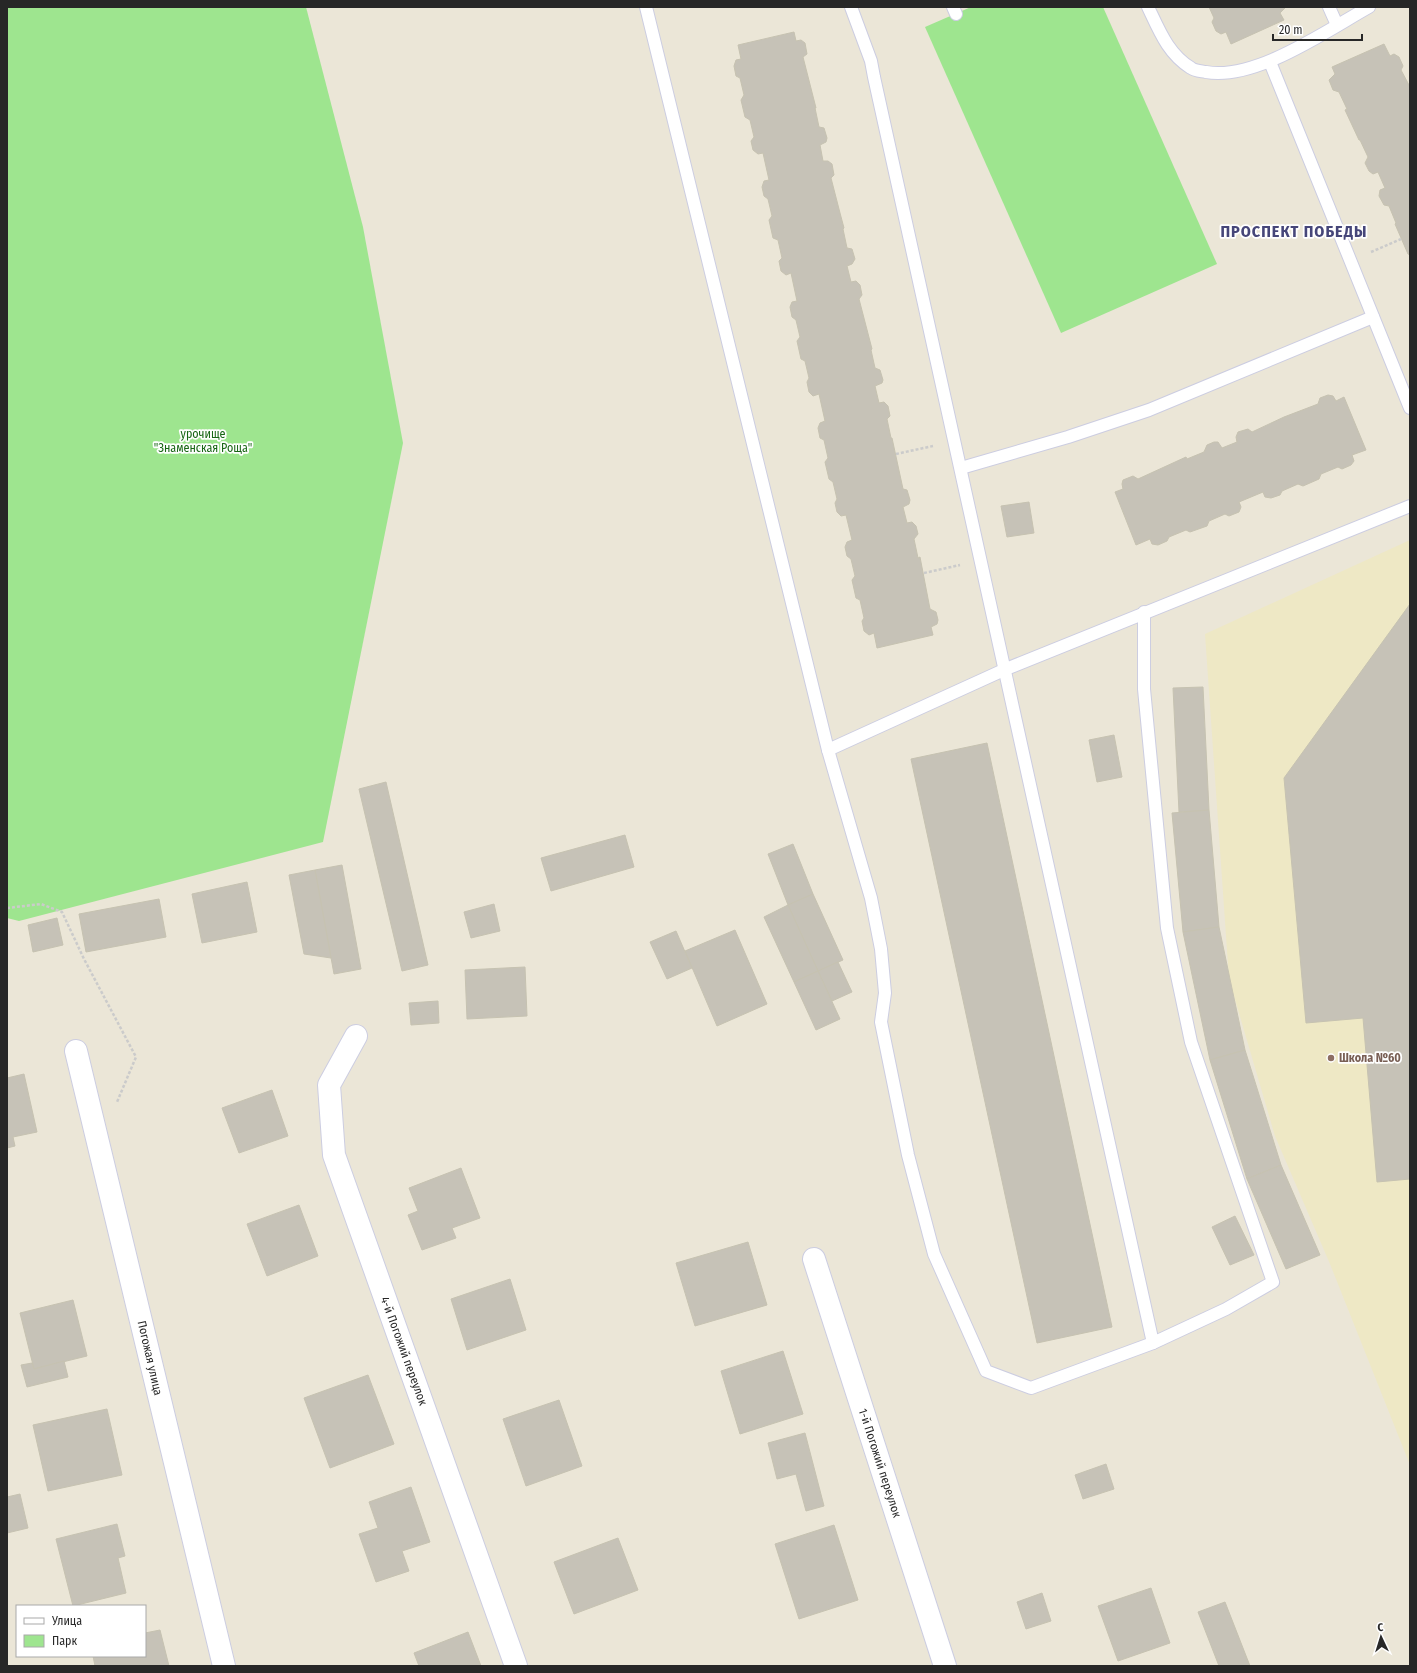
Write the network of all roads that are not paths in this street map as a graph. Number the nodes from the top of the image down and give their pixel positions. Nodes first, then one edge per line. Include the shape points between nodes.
1 (646, 7) edge
2 (851, 7) edge
3 (1148, 7) edge
4 (1329, 7) edge
5 (1369, 7) edge
6 (1337, 25) junction
7 (1270, 62) junction
8 (1373, 317) junction
9 (1410, 408) edge
10 (961, 468) junction
11 (1410, 506) edge
12 (1144, 612) junction
13 (1006, 669) junction
14 (828, 750) junction
15 (356, 1036) dead end
16 (76, 1051) dead end
17 (814, 1260) dead end
18 (1153, 1343) junction
19 (224, 1666) edge
20 (516, 1666) edge
21 (945, 1666) edge

1 - 14 lane
2 - 10 lane via 871,61
3 - 7 lane via 1163,39 1175,56 1192,69 1219,74
4 - 6 lane
5 - 6 lane
6 - 7 lane
7 - 8 lane
8 - 9 lane
8 - 10 lane via 1149,410
10 - 13 lane
11 - 12 lane
12 - 13 lane
12 - 18 lane via 1144,689 1167,928 1191,1042 1273,1282 1226,1309
13 - 14 lane
13 - 18 lane
14 - 18 lane via 871,898 881,949 885,993 881,1022 910,1163 934,1254 986,1371 1031,1388
15 - 20 street, 4-й Погожий переулок via 329,1085 334,1155
16 - 19 street, Погожая улица
17 - 21 street, 1-й Погожий переулок

